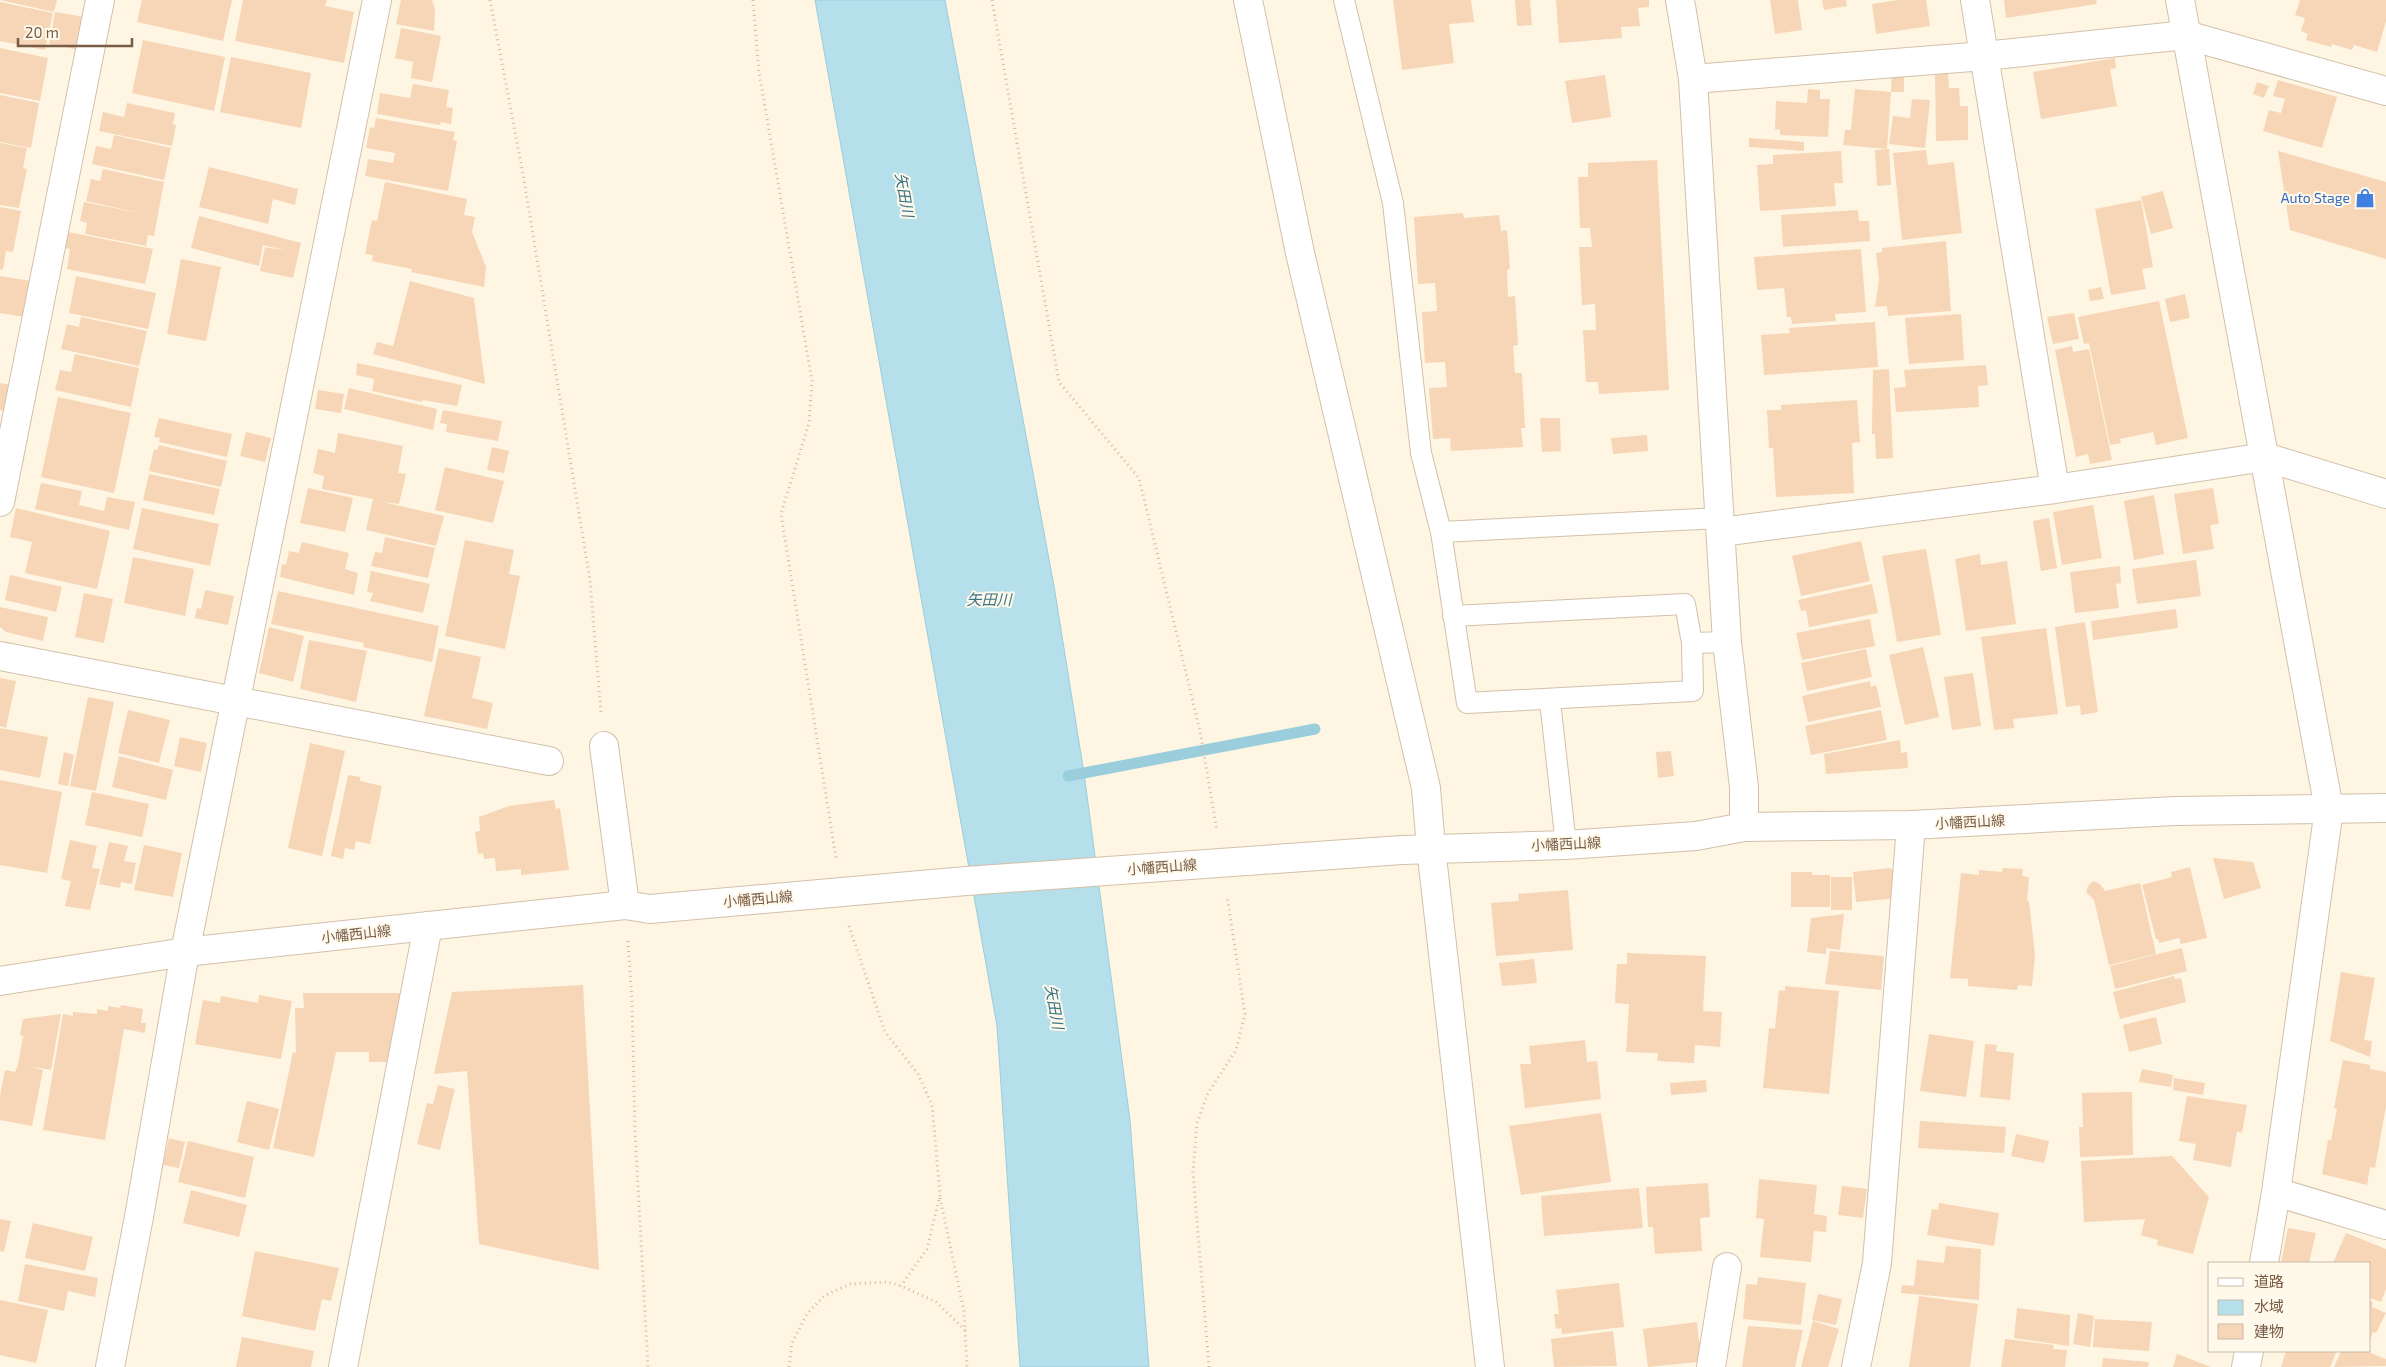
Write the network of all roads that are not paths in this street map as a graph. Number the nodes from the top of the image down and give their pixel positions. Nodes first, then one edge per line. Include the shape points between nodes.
1 (100, 0) edge
2 (377, 0) edge
3 (1248, 0) edge
4 (1344, 0) edge
5 (1680, 0) edge
6 (1974, 0) edge
7 (2180, 0) edge
8 (2186, 35) junction
9 (1984, 56) junction
10 (1693, 79) junction
11 (2386, 91) edge
12 (2265, 457) junction
13 (2055, 489) junction
14 (2386, 494) edge
15 (0, 502) edge
16 (1721, 525) junction
17 (1441, 532) junction
18 (1452, 616) junction
19 (1727, 642) junction
20 (1692, 643) junction
21 (0, 656) edge
22 (1550, 700) junction
23 (236, 702) junction
24 (604, 746) road end
25 (549, 761) dead end
26 (2386, 808) edge
27 (2329, 809) junction
28 (1911, 825) junction
29 (1744, 828) junction
30 (1566, 845) junction
31 (1431, 848) junction
32 (638, 907) junction
33 (428, 926) junction
34 (185, 952) junction
35 (0, 981) edge
36 (2276, 1192) junction
37 (2386, 1225) edge
38 (2264, 1262) edge
39 (1727, 1267) dead end
40 (2249, 1352) edge
41 (110, 1367) edge
42 (343, 1367) edge
43 (1490, 1367) edge
44 (1711, 1367) edge
45 (1856, 1367) edge
46 (2246, 1367) edge

1 - 15 street
2 - 23 street
3 - 31 street via 1300,253 1426,788
4 - 17 lane via 1393,204 1421,453
5 - 10 street
6 - 9 street
7 - 8 street
8 - 9 street
8 - 11 street
8 - 12 street
9 - 10 street
9 - 13 street
10 - 16 street
12 - 13 street
12 - 14 street
12 - 27 street
13 - 16 street
16 - 17 lane
16 - 19 street
17 - 18 lane
18 - 20 lane via 1685,604
18 - 22 lane via 1467,703
19 - 20 lane
19 - 29 street via 1744,787
20 - 22 lane via 1693,691
21 - 23 street
22 - 30 lane
23 - 25 street
23 - 34 street
24 - 32 street
26 - 27 street, 小幡西山線
27 - 28 street, 小幡西山線 via 2175,811
27 - 36 street
28 - 29 street, 小幡西山線
28 - 45 street via 1877,1263
29 - 30 street, 小幡西山線 via 1696,836
30 - 31 street, 小幡西山線
31 - 32 street, 小幡西山線, bridge
31 - 43 street
32 - 33 street, 小幡西山線
33 - 34 street, 小幡西山線
33 - 42 street
34 - 35 street, 小幡西山線
34 - 41 street
36 - 37 street
36 - 38 street
39 - 44 street
40 - 46 street

